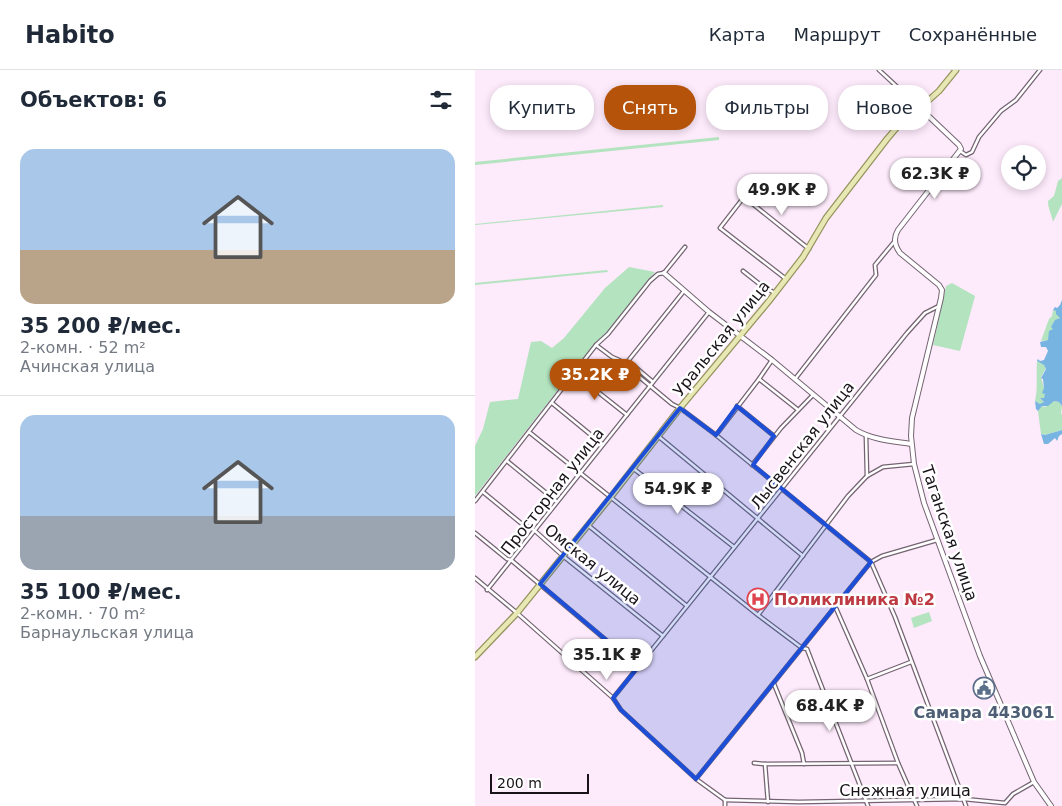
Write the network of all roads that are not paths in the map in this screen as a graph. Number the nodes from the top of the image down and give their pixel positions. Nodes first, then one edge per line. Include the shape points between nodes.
1 (879, 70) edge
2 (956, 70) edge
3 (1039, 70) edge
4 (895, 85) edge
5 (931, 98) edge
6 (931, 118) edge
7 (896, 130) edge
8 (960, 151) junction
9 (894, 242) junction
10 (685, 247) dead end
11 (809, 249) junction
12 (743, 271) dead end
13 (664, 273) junction
14 (786, 278) junction
15 (685, 290) junction
16 (775, 292) junction
17 (939, 306) junction
18 (709, 312) junction
19 (740, 336) junction
20 (596, 345) junction
21 (772, 360) junction
22 (574, 373) junction
23 (759, 379) junction
24 (795, 380) junction
25 (654, 382) junction
26 (650, 387) junction
27 (813, 394) junction
28 (552, 403) junction
29 (737, 406) junction
30 (680, 408) junction
31 (798, 410) junction
32 (627, 414) junction
33 (839, 417) junction
34 (529, 432) junction
35 (716, 435) junction
36 (658, 436) junction
37 (775, 436) junction
38 (866, 436) junction
39 (602, 444) junction
40 (911, 444) junction
41 (507, 461) junction
42 (914, 464) junction
43 (752, 465) junction
44 (633, 468) junction
45 (579, 473) junction
46 (867, 476) junction
47 (782, 488) junction
48 (483, 492) junction
49 (610, 498) junction
50 (475, 501) edge
51 (556, 502) junction
52 (758, 519) junction
53 (588, 525) junction
54 (825, 525) junction
55 (535, 530) junction
56 (475, 533) edge
57 (939, 540) junction
58 (734, 547) junction
59 (563, 556) junction
60 (803, 556) junction
61 (511, 560) junction
62 (871, 562) junction
63 (711, 576) junction
64 (475, 578) edge
65 (540, 584) junction
66 (487, 590) junction
67 (687, 606) junction
68 (835, 606) junction
69 (517, 613) junction
70 (758, 615) junction
71 (663, 636) junction
72 (485, 646) junction
73 (801, 648) junction
74 (475, 657) edge
75 (475, 661) edge
76 (911, 662) junction
77 (638, 667) junction
78 (867, 679) junction
79 (773, 684) junction
80 (613, 698) junction
81 (754, 763) dead end
82 (852, 763) junction
83 (898, 763) junction
84 (765, 764) junction
85 (805, 764) junction
86 (696, 779) junction
87 (1034, 782) junction
88 (964, 799) junction
89 (725, 800) junction
90 (915, 800) junction
91 (866, 801) junction
92 (768, 802) junction
93 (819, 804) edge
94 (1005, 805) edge
95 (725, 806) edge
96 (868, 806) edge
97 (917, 806) edge
98 (966, 806) edge
99 (1051, 806) edge

1 - 4 street
2 - 5 main road, Уральская улица
3 - 8 street via 1015,100 1001,110 979,137 972,152 966,155
6 - 8 main road via 959,145
7 - 11 main road, Уральская улица via 826,218
8 - 9 main road via 895,234
9 - 17 main road, Таганская улица via 900,253 939,285
9 - 24 street via 875,265 875,275
10 - 13 street
11 - 14 main road, Уральская улица
11 - 14 street via 744,197 720,228
12 - 16 street
13 - 15 main road
13 - 20 street via 650,281
14 - 16 main road, Уральская улица
15 - 18 main road
15 - 25 street via 628,361
16 - 19 main road, Уральская улица
17 - 33 street, Лысвенская улица via 921,317
17 - 40 main road, Таганская улица via 912,418
18 - 19 main road
18 - 25 street, Просторная улица
19 - 21 main road
19 - 30 main road, Уральская улица
20 - 22 street
20 - 26 street
21 - 23 street
21 - 24 main road
22 - 28 street
22 - 32 street
23 - 29 street
23 - 31 street
24 - 27 main road
25 - 26 street, Просторная улица
26 - 30 street
26 - 32 street, Просторная улица
27 - 31 street
27 - 33 main road
28 - 34 street
28 - 39 street
29 - 35 street
29 - 37 street
30 - 35 street
30 - 36 main road, Уральская улица
31 - 37 street
32 - 39 street, Просторная улица
33 - 38 main road
33 - 47 street, Лысвенская улица
34 - 41 street
34 - 45 street
35 - 43 street
36 - 44 main road, Уральская улица
36 - 52 street
37 - 43 street
38 - 40 main road
38 - 46 street
39 - 45 street, Просторная улица
40 - 42 main road, Таганская улица
41 - 48 street
41 - 51 street
42 - 46 street via 883,467
42 - 57 main road, Таганская улица
43 - 47 street
44 - 49 main road, Уральская улица
44 - 58 street
45 - 49 street
45 - 51 street, Просторная улица
46 - 54 street
47 - 52 street, Лысвенская улица
47 - 54 street
48 - 50 street
48 - 55 street, Омская улица via 522,524
49 - 53 main road, Уральская улица
49 - 63 street
51 - 55 street, Просторная улица
52 - 58 street, Лысвенская улица
52 - 60 street
53 - 59 main road, Уральская улица
53 - 67 street
54 - 60 street
54 - 62 street
55 - 59 street, Омская улица
55 - 61 street, Просторная улица
56 - 61 street
57 - 62 street
57 - 87 main road, Таганская улица via 980,656
58 - 63 street, Лысвенская улица
59 - 65 main road, Уральская улица
59 - 71 street, Омская улица
60 - 70 street
61 - 65 street
61 - 66 street, Просторная улица
62 - 68 street
62 - 76 street
63 - 67 street, Лысвенская улица
63 - 70 street
64 - 66 street
65 - 69 main road, Уральская улица
65 - 77 street
66 - 69 street
67 - 71 street, Лысвенская улица
68 - 73 street
68 - 78 street
69 - 72 main road, Уральская улица
69 - 80 street
70 - 73 street
71 - 77 street, Лысвенская улица
72 - 74 main road, Уральская улица
72 - 75 main road, Уральская улица
73 - 79 street
73 - 82 street via 807,649
76 - 78 street
76 - 88 street
77 - 80 street, Лысвенская улица
78 - 83 street
79 - 85 street
79 - 86 street
80 - 86 street via 621,710
81 - 84 street, Снежная улица
82 - 83 street, Снежная улица
82 - 85 street, Снежная улица
82 - 91 street
83 - 90 street
84 - 85 street, Снежная улица
84 - 92 street
86 - 89 street
87 - 94 street, Снежная улица via 1013,794
87 - 99 main road, Таганская улица
88 - 90 street, Снежная улица
88 - 94 street, Снежная улица
88 - 98 street
89 - 92 street, Снежная улица
89 - 95 street
90 - 91 street, Снежная улица
90 - 97 street
91 - 93 street, Снежная улица
91 - 96 street
92 - 93 street, Снежная улица

